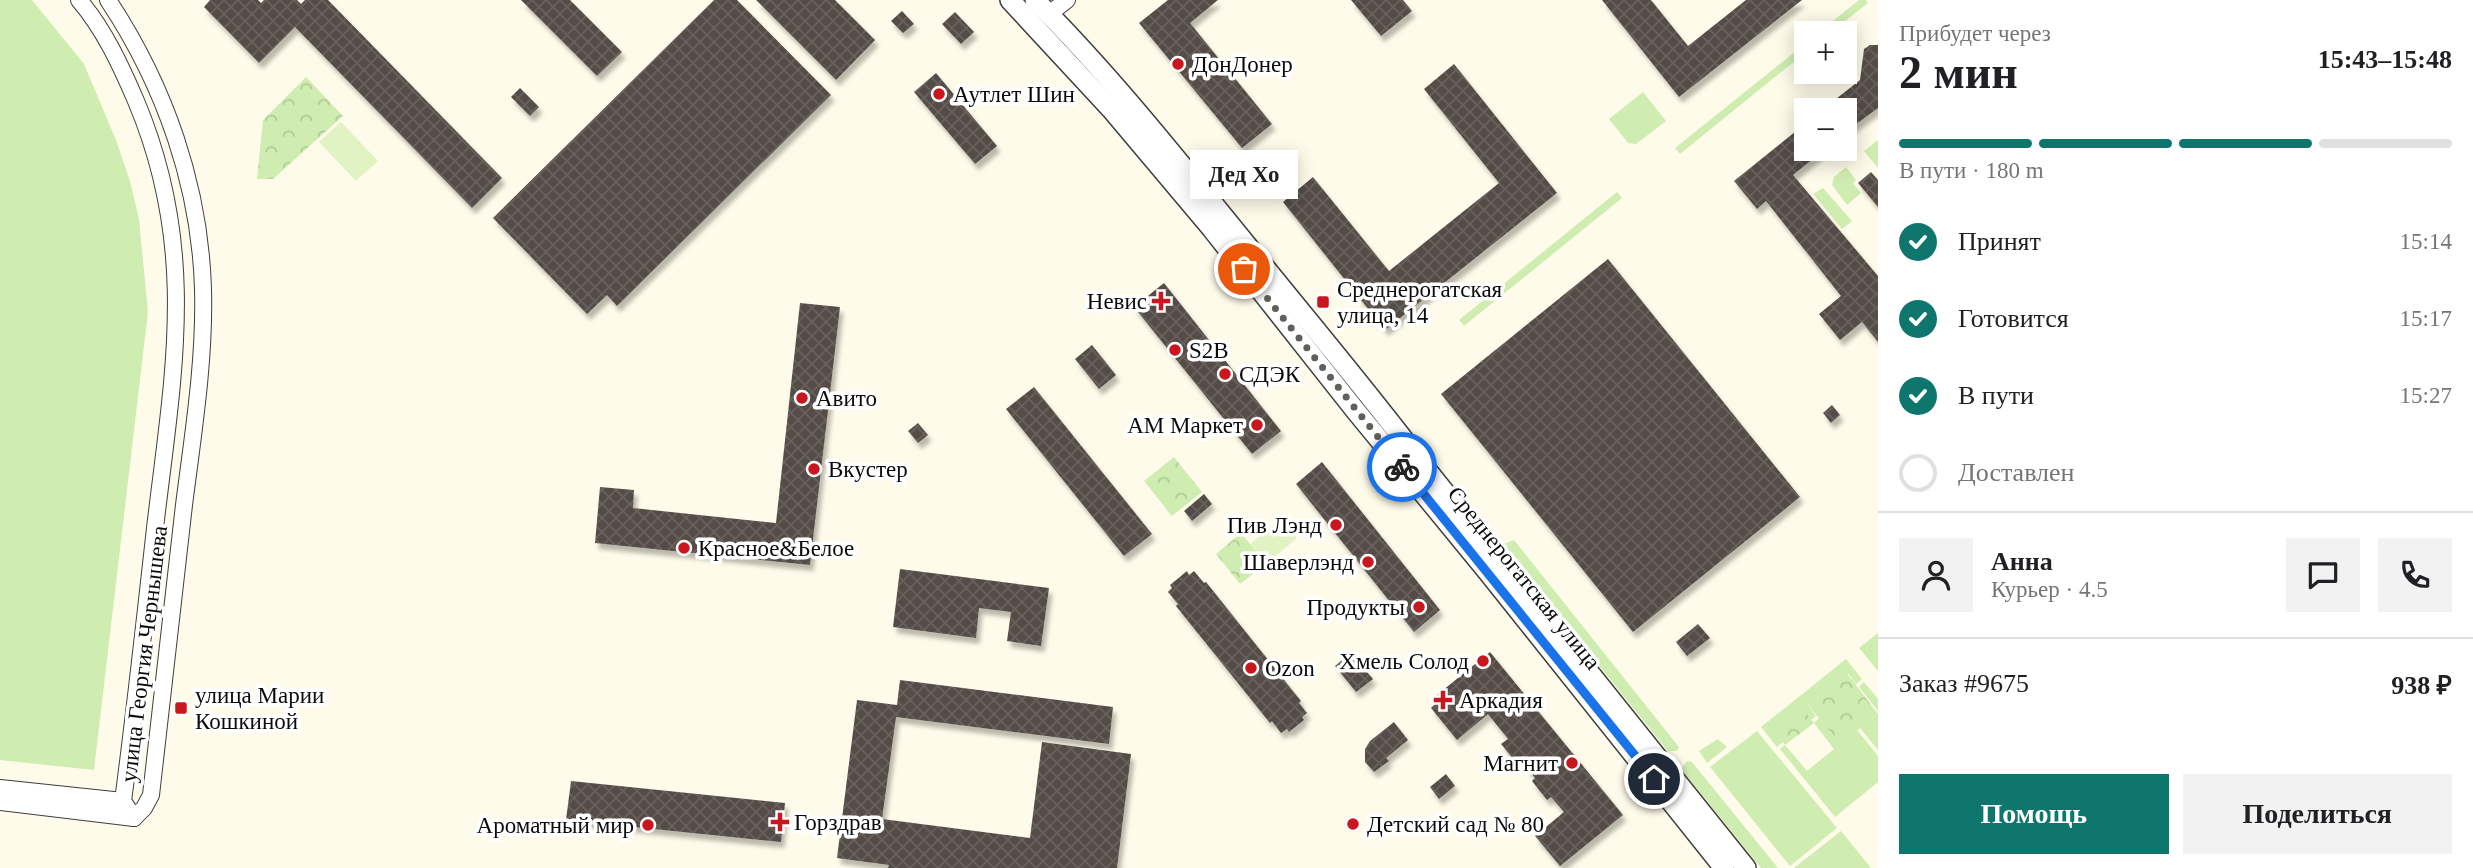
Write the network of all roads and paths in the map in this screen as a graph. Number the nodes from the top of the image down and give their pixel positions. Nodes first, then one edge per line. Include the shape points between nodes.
1 (79, 0) edge
2 (108, 0) edge
3 (1010, 0) edge
4 (1035, 0) edge
5 (1067, 0) edge
6 (1049, 14) junction
7 (0, 788) edge
8 (123, 801) junction
9 (0, 802) edge
10 (134, 818) junction
11 (1724, 868) edge
12 (1746, 868) edge

1 - 8 street, улица Георгия Чернышева via 108,43 147,126 169,211 176,273 175,363
2 - 10 street, улица Георгия Чернышева via 141,53 179,143 196,221 203,289 200,369 151,796
3 - 11 street, Среднерогатская улица via 1111,109 1212,229
4 - 6 street, Среднерогатская улица
5 - 6 street
6 - 12 street, Среднерогатская улица via 1232,227
7 - 8 street
8 - 10 street, улица Георгия Чернышева
9 - 10 street

